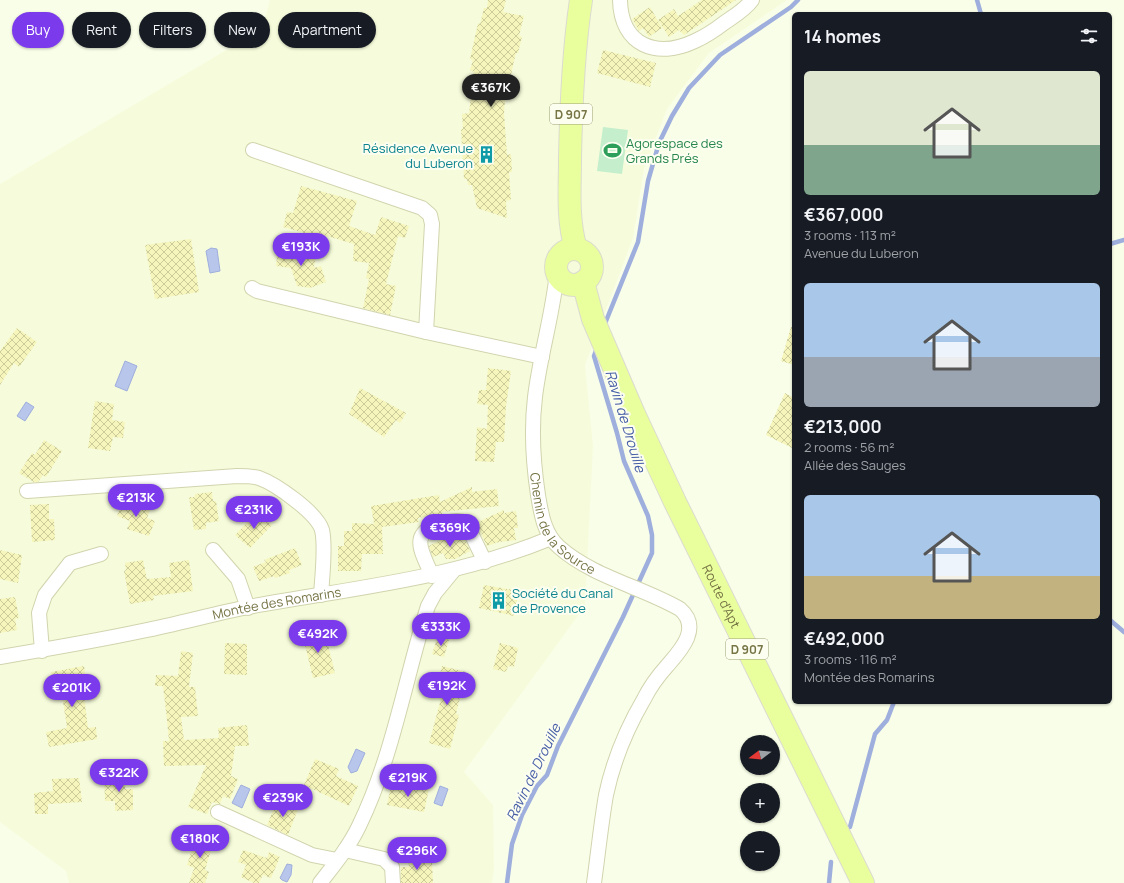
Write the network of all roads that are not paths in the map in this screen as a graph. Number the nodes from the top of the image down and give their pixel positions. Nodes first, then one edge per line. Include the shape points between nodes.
1 (581, 0) edge
2 (620, 0) edge
3 (752, 0) edge
4 (253, 150) dead end
5 (570, 243) junction
6 (566, 283) junction
7 (252, 288) dead end
8 (426, 332) junction
9 (542, 356) junction
10 (27, 491) dead end
11 (551, 538) junction
12 (213, 550) dead end
13 (101, 554) dead end
14 (485, 562) junction
15 (454, 570) junction
16 (432, 576) junction
17 (321, 595) junction
18 (248, 608) junction
19 (42, 651) junction
20 (0, 657) edge
21 (218, 812) dead end
22 (341, 855) junction
23 (320, 883) edge
24 (393, 883) edge
25 (594, 883) edge
26 (863, 883) edge

1 - 5 main road, D 907 via 571,97
2 - 3 street via 621,18 628,33 646,45 666,48 686,45 708,34 742,11
4 - 8 street via 422,208 427,212 432,224
5 - 6 main road via 558,260
5 - 6 main road via 591,261 590,275
6 - 9 street, Chemin de la Source
6 - 26 main road, Route d'Apt / D 907 via 590,313 606,354 675,502
7 - 8 street
8 - 9 street
9 - 11 street, Chemin de la Source via 535,405 534,470 541,514
10 - 17 street via 237,476 258,478 274,485 320,524 323,535
11 - 14 street, Montée des Romarins
11 - 25 street, Chemin de la Source via 565,552 602,573 670,603 685,614 690,628 683,648 646,696 630,726 612,771 606,795
12 - 18 street via 238,579
13 - 19 street via 70,563 45,595 39,613
14 - 15 street, Montée des Romarins
14 - 16 street via 466,523 457,521 438,525 427,529 420,541
15 - 16 street, Montée des Romarins
15 - 22 street via 428,606 393,734 370,801 359,827
16 - 17 street, Montée des Romarins
17 - 18 street, Montée des Romarins
18 - 19 street, Montée des Romarins
19 - 20 street, Montée des Romarins
21 - 22 street via 312,855
22 - 23 street
22 - 24 street via 384,859 392,867

